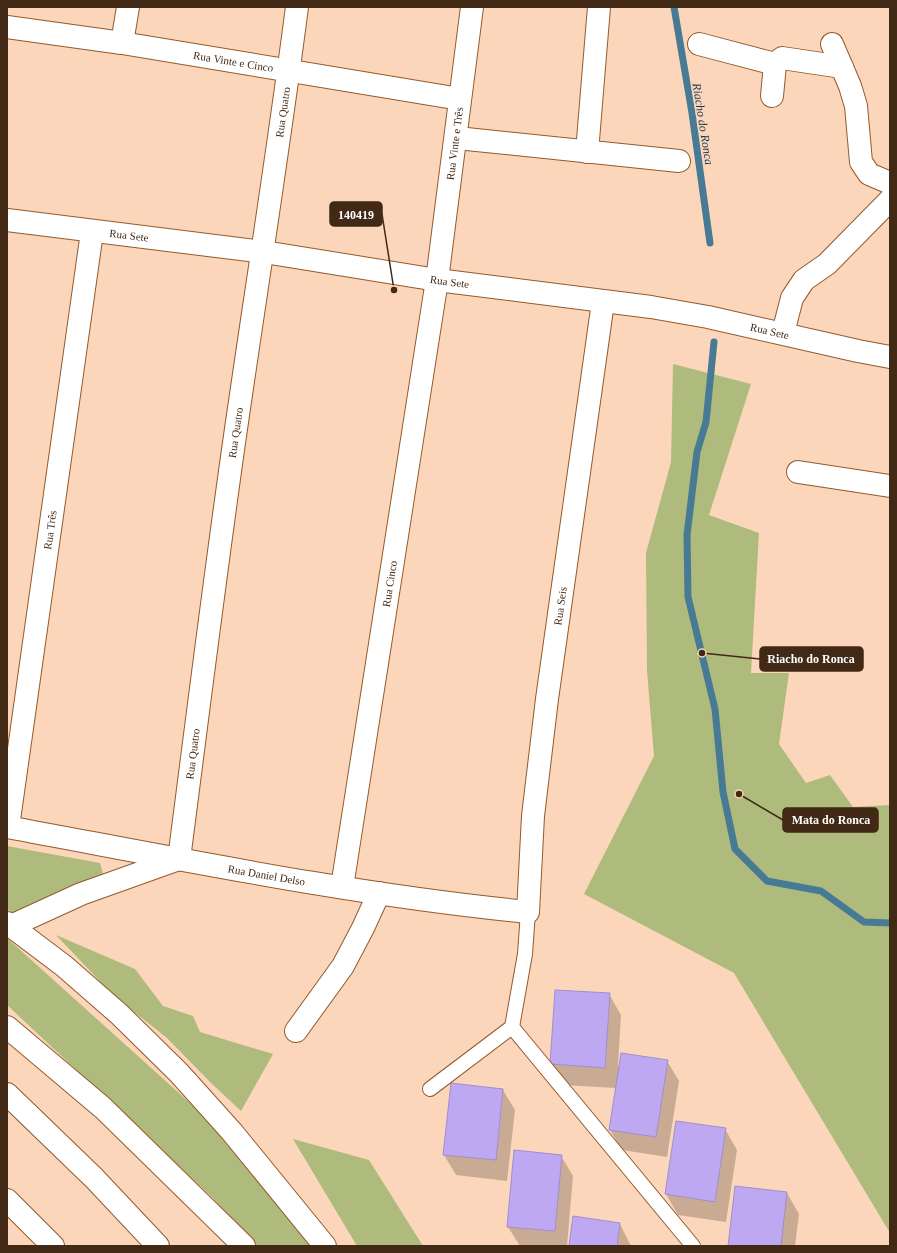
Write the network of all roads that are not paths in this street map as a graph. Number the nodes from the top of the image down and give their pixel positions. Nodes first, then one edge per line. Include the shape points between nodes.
1 (128, 7) edge
2 (296, 7) edge
3 (472, 7) edge
4 (599, 7) edge
5 (7, 27) edge
6 (122, 43) junction
7 (699, 44) dead end
8 (832, 44) dead end
9 (775, 64) junction
10 (842, 67) junction
11 (288, 70) junction
12 (772, 96) dead end
13 (460, 99) junction
14 (457, 138) junction
15 (587, 152) junction
16 (679, 161) dead end
17 (890, 183) edge
18 (890, 200) edge
19 (7, 220) edge
20 (92, 232) junction
21 (264, 252) junction
22 (437, 280) junction
23 (603, 302) junction
24 (783, 333) junction
25 (890, 356) edge
26 (798, 472) dead end
27 (890, 486) edge
28 (7, 827) edge
29 (179, 859) junction
30 (342, 886) junction
31 (379, 892) junction
32 (528, 912) junction
33 (9, 925) edge
34 (7, 1027) edge
35 (512, 1027) junction
36 (296, 1031) dead end
37 (430, 1090) dead end
38 (7, 1094) edge
39 (7, 1200) edge
40 (53, 1246) edge
41 (158, 1246) edge
42 (244, 1246) edge
43 (325, 1246) edge
44 (693, 1246) edge

1 - 6 main road
2 - 11 main road, Rua Quatro
3 - 13 main road, Rua Vinte e Três
4 - 15 main road
5 - 6 main road, Rua Vinte e Cinco
6 - 11 main road, Rua Vinte e Cinco
7 - 9 main road
8 - 10 main road
9 - 10 main road via 782,58 788,58
9 - 12 main road
10 - 17 main road via 856,106 861,162 869,174
11 - 13 main road, Rua Vinte e Cinco
11 - 21 main road, Rua Quatro
13 - 14 main road, Rua Vinte e Três
14 - 15 main road
14 - 22 main road, Rua Vinte e Três
15 - 16 main road
18 - 24 main road via 827,264 804,280 792,298
19 - 20 main road, Rua Sete
20 - 21 main road, Rua Sete
20 - 28 main road, Rua Três
21 - 22 main road, Rua Sete
21 - 29 main road, Rua Quatro via 237,422
22 - 23 main road, Rua Sete
22 - 30 main road, Rua Cinco
23 - 24 main road, Rua Sete via 708,317
23 - 32 main road, Rua Seis via 547,699 533,816
24 - 25 main road, Rua Sete via 858,352
26 - 27 main road
28 - 29 main road, Rua Daniel Delso
29 - 30 main road, Rua Daniel Delso via 285,879
29 - 33 main road via 81,894
30 - 31 main road, Rua Daniel Delso
31 - 32 main road, Rua Daniel Delso
31 - 36 main road via 364,928 343,966
32 - 35 lane via 525,954
33 - 43 main road via 70,971 119,1014 179,1073 232,1132
34 - 42 main road via 103,1108
35 - 37 lane
35 - 44 lane
38 - 41 main road via 94,1178
39 - 40 main road

